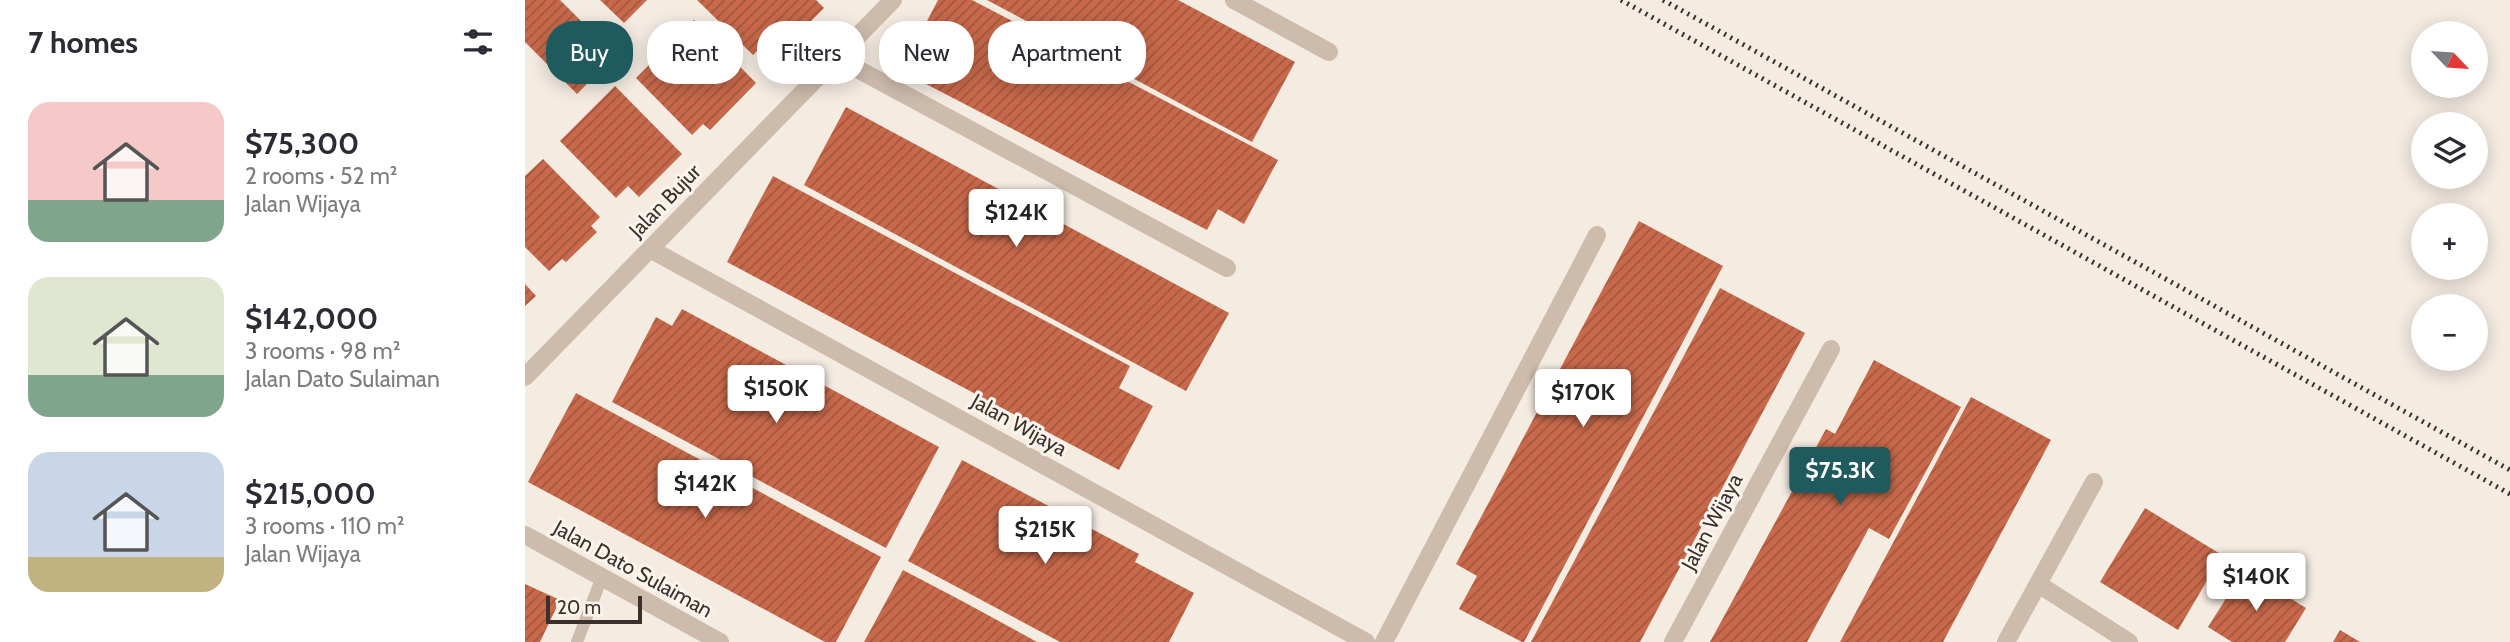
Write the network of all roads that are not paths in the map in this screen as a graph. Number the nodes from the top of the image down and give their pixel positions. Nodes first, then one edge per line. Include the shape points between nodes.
1 (893, 0) edge
2 (1234, 0) edge
3 (865, 29) edge
4 (1329, 52) dead end
5 (865, 73) edge
6 (812, 84) edge
7 (1597, 236) dead end
8 (650, 249) junction
9 (1227, 268) dead end
10 (1831, 349) dead end
11 (525, 377) edge
12 (2094, 482) dead end
13 (525, 535) edge
14 (602, 577) junction
15 (2038, 584) junction
16 (577, 642) edge
17 (720, 642) edge
18 (1366, 642) edge
19 (1384, 642) edge
20 (1673, 642) edge
21 (2006, 642) edge
22 (2129, 642) edge

1 - 3 street, Jalan Bujur
2 - 4 street
5 - 9 street
6 - 8 street, Jalan Bujur
7 - 19 street
8 - 11 street, Jalan Bujur
8 - 18 street, Jalan Wijaya
10 - 20 street, Jalan Wijaya
12 - 15 street
13 - 14 street, Jalan Dato Sulaiman
14 - 16 lane
14 - 17 street, Jalan Dato Sulaiman
15 - 21 street
15 - 22 street

